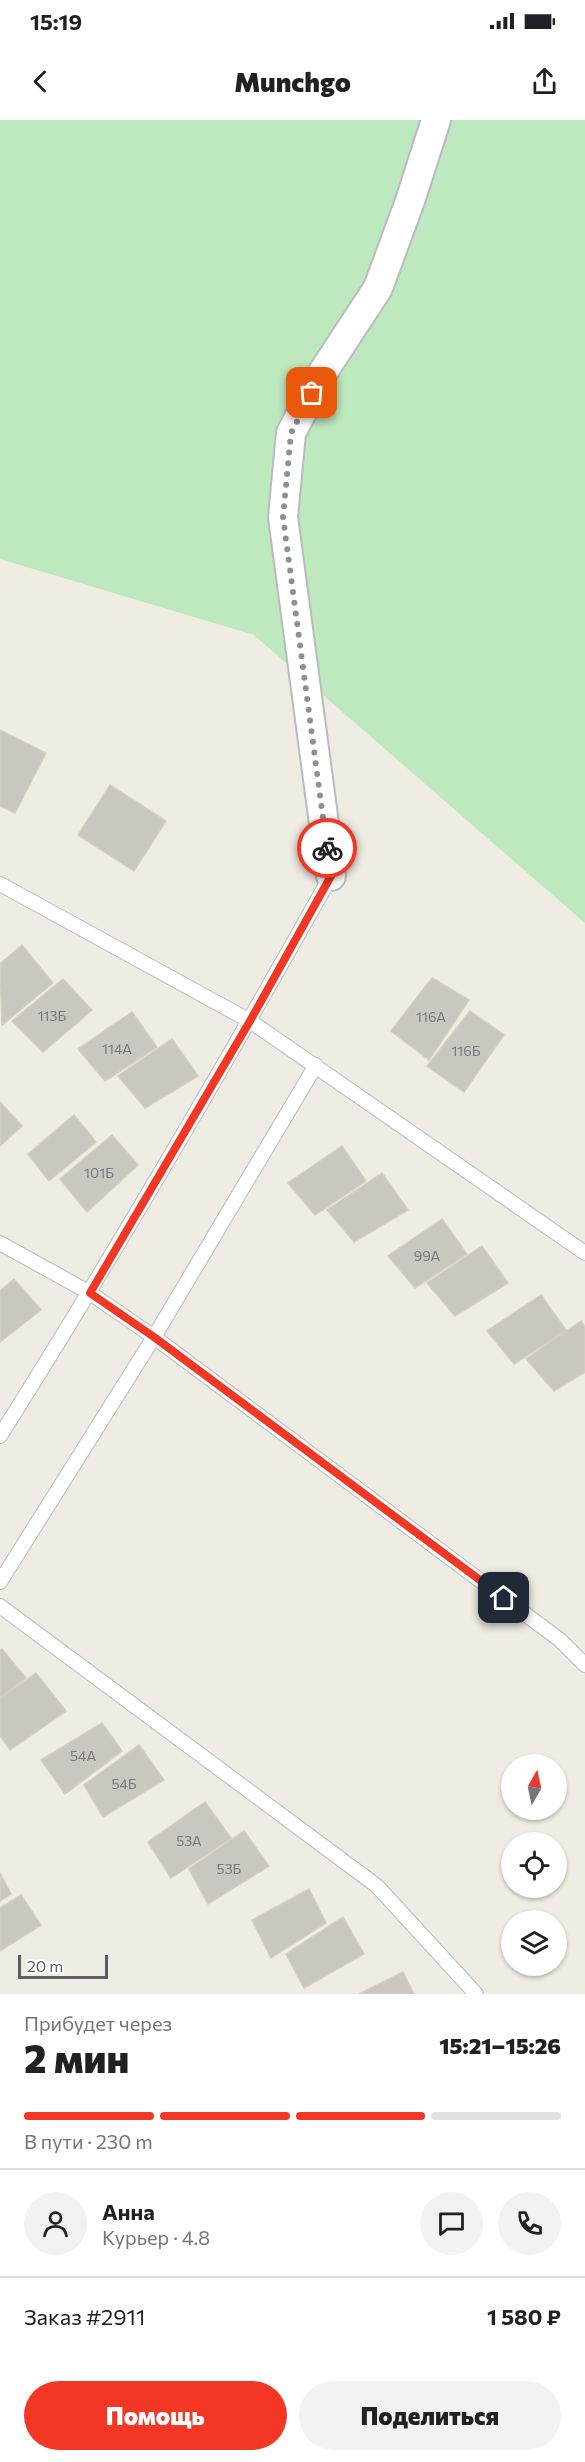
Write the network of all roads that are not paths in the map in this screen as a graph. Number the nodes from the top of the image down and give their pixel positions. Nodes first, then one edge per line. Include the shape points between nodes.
1 (436, 120) edge
2 (331, 876) joint
3 (0, 884) edge
4 (250, 1021) junction
5 (316, 1065) junction
6 (0, 1243) edge
7 (585, 1253) edge
8 (90, 1293) junction
9 (154, 1337) junction
10 (0, 1436) edge
11 (0, 1582) edge
12 (0, 1606) edge
13 (585, 1665) edge
14 (476, 1994) edge

1 - 2 street via 378,288 323,372 291,433 283,517
2 - 4 lane
3 - 4 lane
4 - 5 lane
4 - 8 lane
5 - 7 lane
5 - 9 lane
6 - 8 lane
8 - 9 lane
8 - 10 lane
9 - 11 lane
9 - 13 lane via 560,1640
12 - 14 lane via 376,1886

